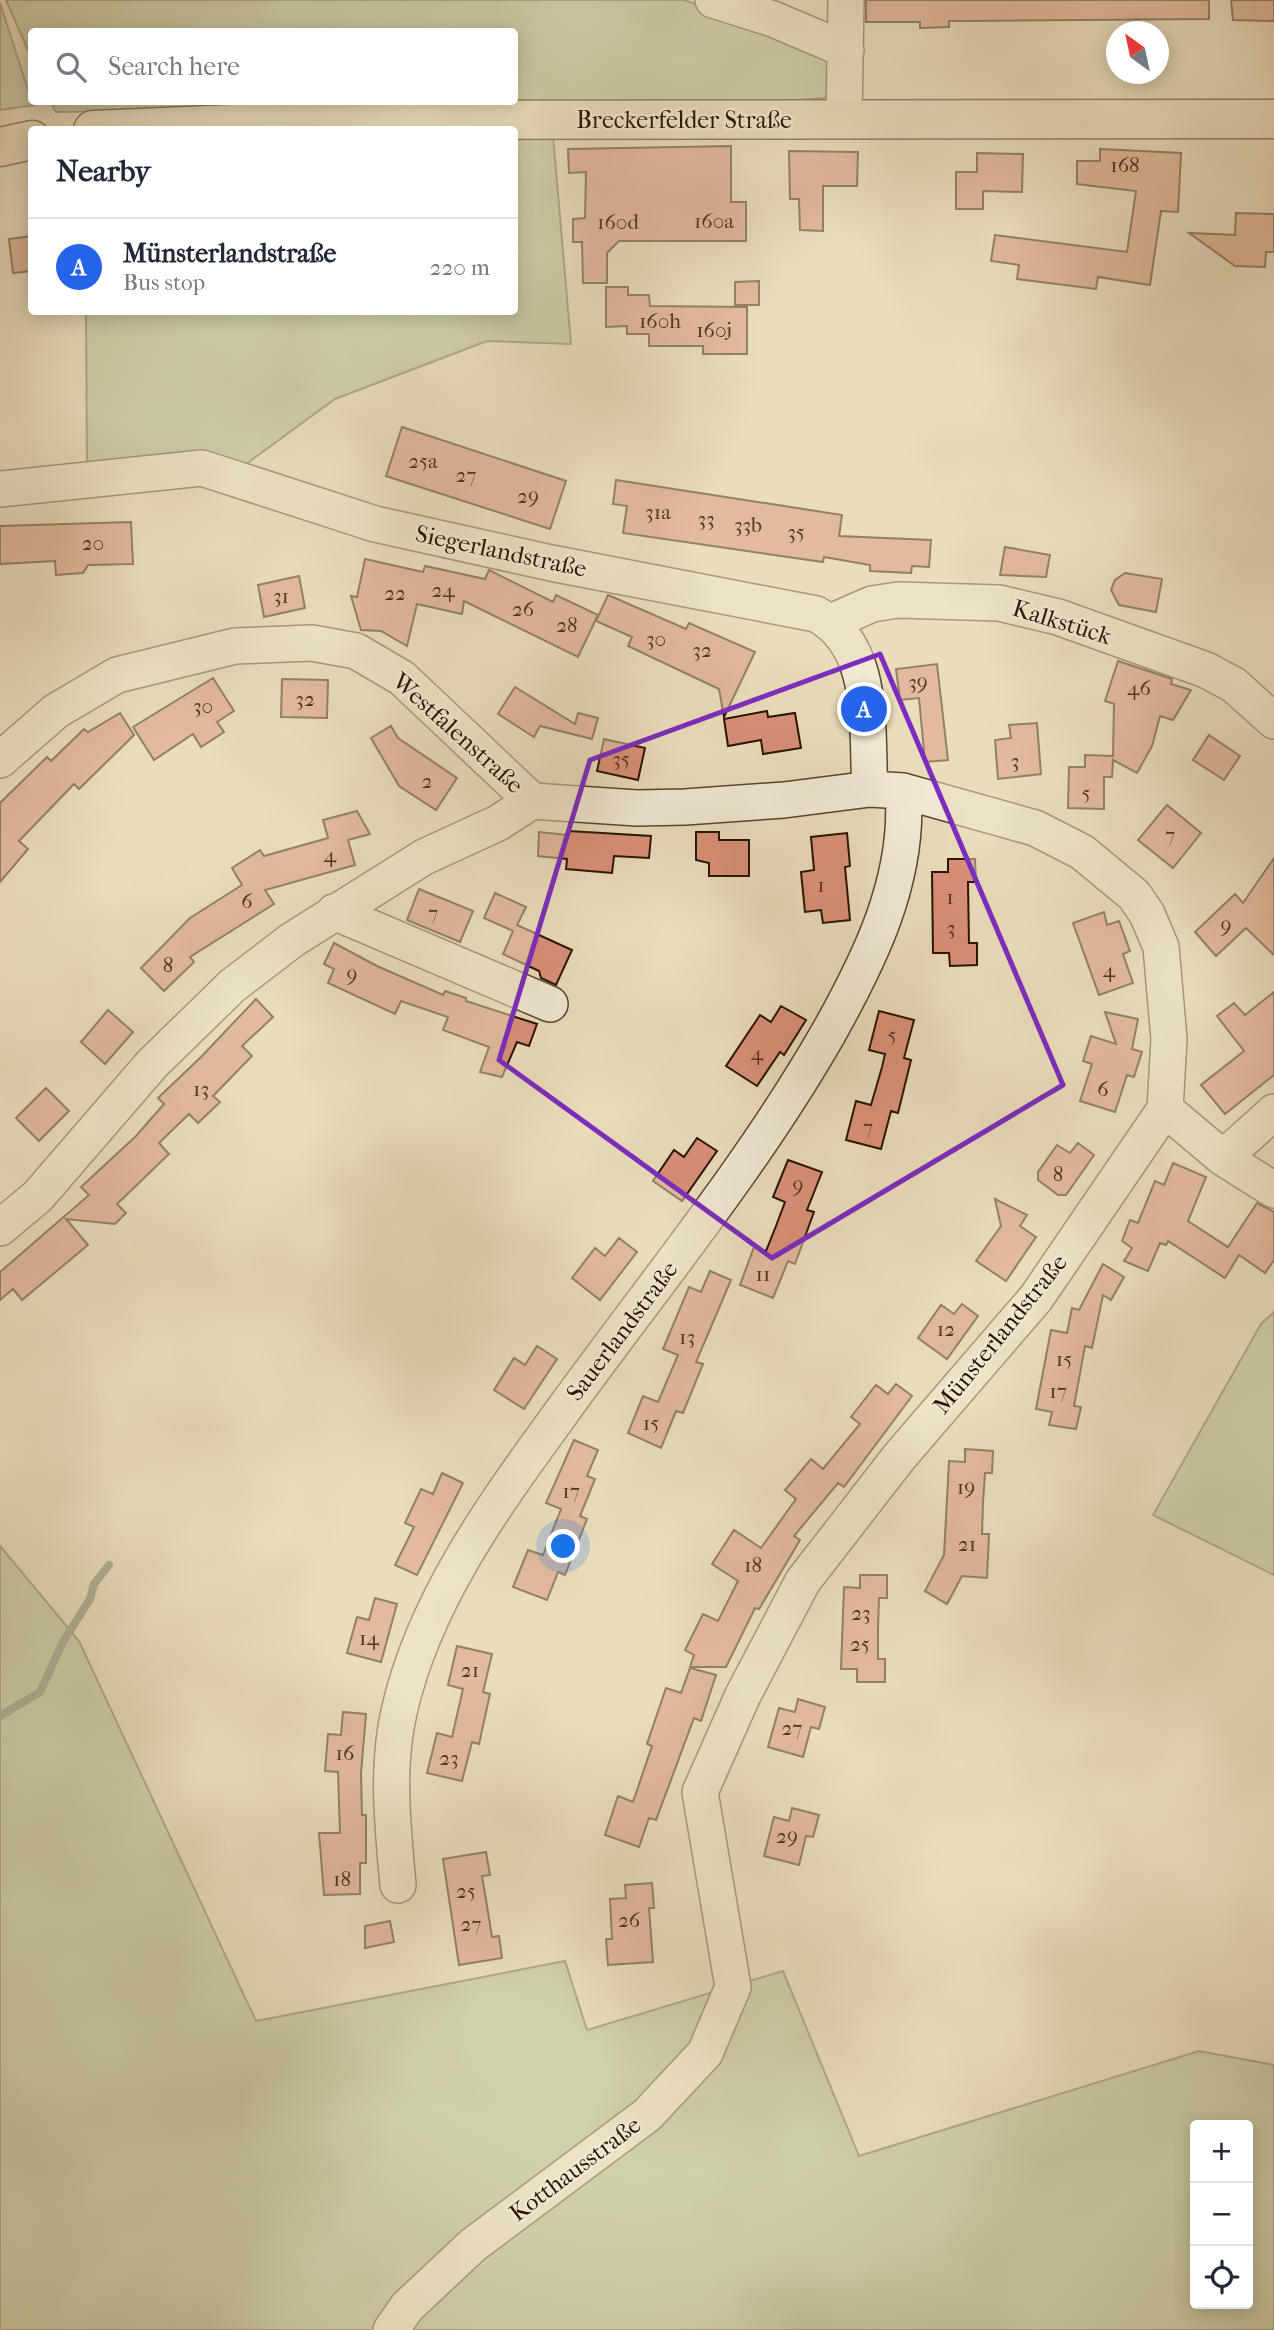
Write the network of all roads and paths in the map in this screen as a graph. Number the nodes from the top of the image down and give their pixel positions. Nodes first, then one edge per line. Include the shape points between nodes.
1 (713, 0) edge
2 (846, 0) edge
3 (846, 50) junction
4 (844, 119) junction
5 (1274, 119) edge
6 (138, 126) edge
7 (28, 141) edge
8 (0, 147) edge
9 (0, 489) edge
10 (831, 622) junction
11 (1274, 720) edge
12 (0, 761) edge
13 (887, 790) junction
14 (532, 801) junction
15 (334, 912) junction
16 (550, 1004) dead end
17 (1165, 1109) junction
18 (1274, 1112) edge
19 (1223, 1158) junction
20 (1274, 1190) edge
21 (0, 1228) edge
22 (398, 1885) dead end
23 (733, 1987) joint
24 (391, 2330) edge

1 - 3 street
2 - 3 street
3 - 4 street
4 - 5 main road, Breckerfelder Straße
4 - 6 main road, Breckerfelder Straße via 328,120
7 - 8 main road
9 - 10 street, Siegerlandstraße via 201,468 375,524 551,564 816,614
10 - 11 street, Kalkstück via 872,604 898,600 999,603 1058,617 1206,670 1234,685
10 - 13 street via 854,650
12 - 14 street, Westfalenstraße via 56,710 117,675 235,646 312,643 356,651 402,678
13 - 14 street, Westfalenstraße via 685,807
13 - 17 street via 1047,833 1082,852 1134,895 1161,947 1169,1039
13 - 22 street, Sauerlandstraße via 899,852 884,920 856,984 782,1109 704,1223 613,1339 519,1471 429,1616 398,1713 390,1791
14 - 15 street, Westfalenstraße via 498,823 424,857
15 - 16 street
15 - 21 street, Westfalenstraße via 232,986 189,1026 38,1196
17 - 19 street
17 - 23 street, Münsterlandstraße via 1036,1298 900,1456 803,1581 743,1695 700,1792
18 - 19 street
19 - 20 street
23 - 24 street, Kotthausstraße via 705,2053 647,2115 473,2245 407,2307

